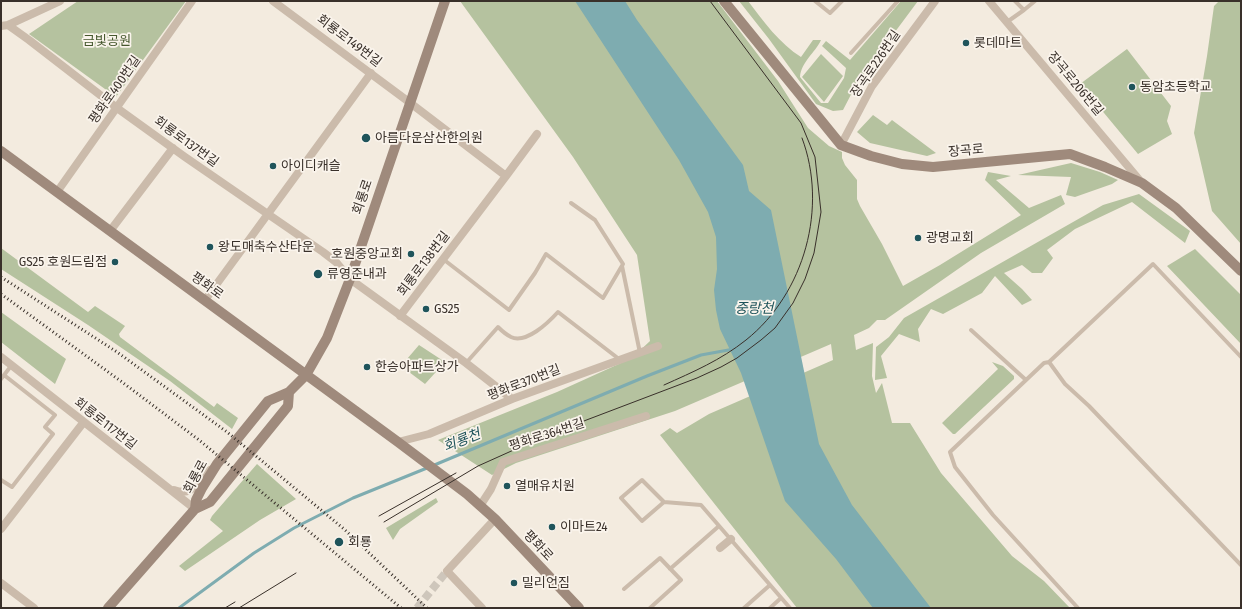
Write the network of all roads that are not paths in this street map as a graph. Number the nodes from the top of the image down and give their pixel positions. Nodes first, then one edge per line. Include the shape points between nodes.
1 (60, 1) edge
2 (192, 1) edge
3 (273, 1) edge
4 (444, 1) edge
5 (724, 1) edge
6 (815, 1) edge
7 (842, 1) edge
8 (898, 1) edge
9 (935, 1) edge
10 (989, 1) edge
11 (1015, 1) edge
12 (1035, 1) edge
13 (1024, 10) junction
14 (1007, 22) junction
15 (4, 25) edge
16 (851, 53) dead end
17 (371, 73) junction
18 (409, 102) junction
19 (117, 108) junction
20 (537, 134) dead end
21 (841, 144) junction
22 (173, 148) junction
23 (1, 151) edge
24 (506, 176) junction
25 (1142, 183) junction
26 (57, 192) junction
27 (571, 203) dead end
28 (268, 215) junction
29 (110, 231) junction
30 (443, 259) junction
31 (622, 266) junction
32 (1241, 271) edge
33 (350, 279) junction
34 (204, 300) junction
35 (400, 316) junction
36 (971, 330) dead end
37 (658, 346) dead end
38 (640, 353) junction
39 (1, 357) edge
40 (1241, 357) edge
41 (621, 360) junction
42 (1049, 362) junction
43 (466, 363) junction
44 (11, 366) junction
45 (4, 375) junction
46 (306, 375) junction
47 (1, 379) edge
48 (1026, 380) junction
49 (289, 392) junction
50 (512, 399) junction
51 (646, 416) dead end
52 (83, 423) junction
53 (398, 442) junction
54 (217, 464) junction
55 (1, 480) edge
56 (170, 489) junction
57 (664, 502) junction
58 (480, 506) junction
59 (194, 509) junction
60 (495, 519) junction
61 (719, 526) junction
62 (1, 529) edge
63 (731, 539) junction
64 (720, 548) dead end
65 (1241, 565) edge
66 (670, 569) junction
67 (1, 583) edge
68 (770, 585) junction
69 (624, 589) dead end
70 (781, 598) junction
71 (32, 607) edge
72 (108, 608) edge
73 (482, 608) edge
74 (579, 608) edge
75 (650, 608) edge
76 (744, 608) edge
77 (770, 608) edge
78 (790, 608) edge
79 (1078, 608) edge

1 - 15 street
2 - 19 street, 평화로400번길
3 - 17 street, 회룡로149번길
4 - 18 street, 회룡로
5 - 21 street, 장곡로
6 - 7 lane via 830,13
8 - 16 lane
9 - 21 street, 장곡로226번길 via 872,86
10 - 14 street, 장곡로206번길
11 - 13 lane
12 - 13 lane
13 - 14 lane
14 - 25 street, 장곡로206번길
15 - 19 street, 회룡로137번길 via 29,40
17 - 18 street, 회룡로149번길
17 - 28 street
18 - 24 street
18 - 33 street, 회룡로
19 - 22 street, 회룡로137번길
19 - 26 street, 평화로400번길
20 - 24 street, 회룡로138번길
21 - 25 street, 장곡로 via 871,156 902,164 933,167 1070,154
22 - 28 street, 회룡로137번길
22 - 29 street
23 - 26 street, 평화로
24 - 30 street, 회룡로138번길
25 - 32 street, 장곡로 via 1176,208
26 - 29 street, 평화로
27 - 31 lane via 595,220
28 - 33 street, 회룡로137번길 via 336,262
28 - 34 street
29 - 34 street, 평화로
30 - 31 lane via 509,310 546,254 603,298
30 - 35 street, 회룡로138번길
31 - 38 lane
33 - 35 street, 회룡로138번길
33 - 46 street, 회룡로 via 327,338
34 - 46 street, 평화로
35 - 43 street
36 - 48 lane
37 - 38 street, 평화로370번길
38 - 41 street, 평화로370번길
39 - 44 street, 회룡로117번길
40 - 42 lane via 1152,264
41 - 43 lane via 558,312 528,338 512,338 498,328
41 - 50 street, 평화로370번길
42 - 48 lane via 1044,363
42 - 65 lane via 1065,384
43 - 50 street
44 - 45 lane
44 - 52 street, 회룡로117번길
45 - 47 lane
45 - 55 lane via 55,415 45,427 53,434 12,487
46 - 49 street, 회룡로
46 - 53 street, 평화로
48 - 79 lane via 950,452 956,468 993,515
49 - 54 street, 회룡로 via 268,401
49 - 59 street, 회룡로 via 288,406 266,434 210,502
50 - 53 street, 평화로370번길 via 429,434
51 - 58 street, 평화로364번길 via 504,462
52 - 56 street, 회룡로117번길
52 - 62 street
53 - 58 street, 평화로
54 - 56 street via 190,491 182,493
54 - 59 street, 회룡로 via 202,488
56 - 59 street, 회룡로117번길
57 - 57 lane via 642,480 621,498 642,521
57 - 61 lane via 701,505
58 - 60 street, 평화로
59 - 72 street, 회룡로
60 - 73 street via 447,571
60 - 74 street, 평화로
61 - 63 lane
61 - 66 lane
63 - 64 street
63 - 68 lane
66 - 69 lane via 660,558
66 - 75 lane via 681,580
67 - 71 street
68 - 70 lane
68 - 76 lane
70 - 77 lane
70 - 78 lane

